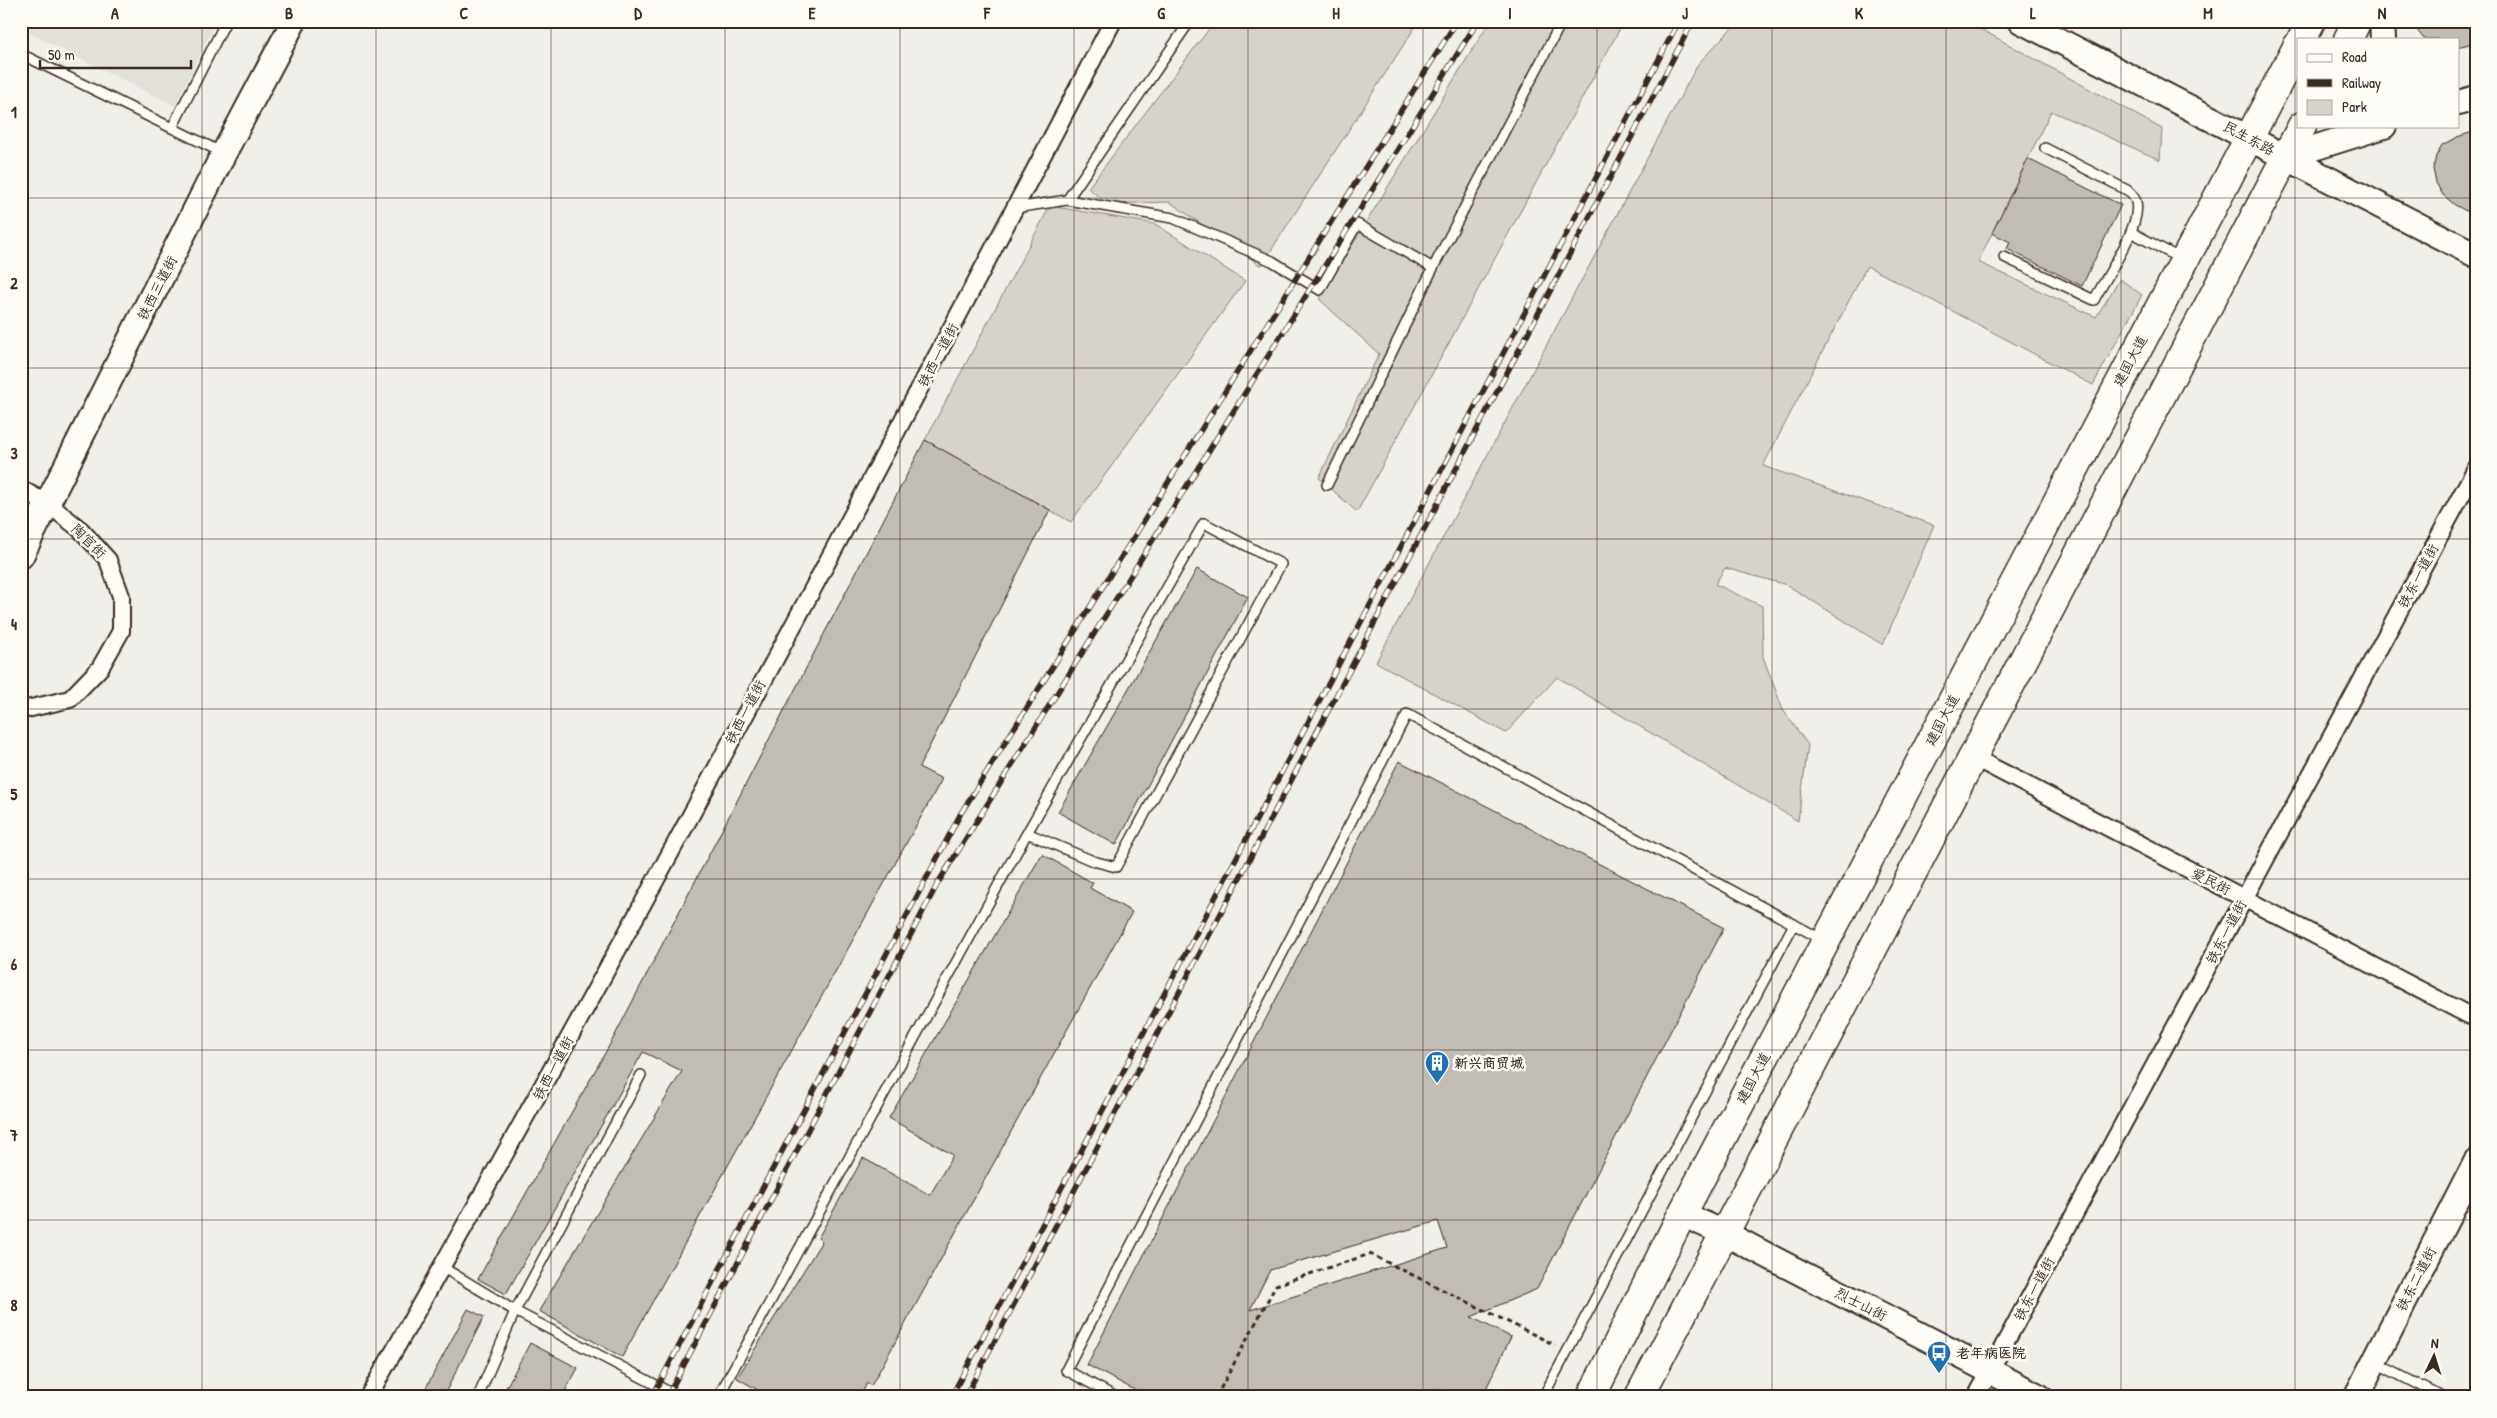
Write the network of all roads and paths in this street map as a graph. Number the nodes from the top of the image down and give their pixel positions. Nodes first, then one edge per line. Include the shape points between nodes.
1 (226, 21) edge
2 (294, 21) edge
3 (1113, 21) edge
4 (1190, 21) edge
5 (1562, 21) edge
6 (2021, 21) edge
7 (2311, 21) edge
8 (2358, 21) edge
9 (2382, 21) edge
10 (2302, 38) edge
11 (2349, 38) edge
12 (2382, 38) edge
13 (2297, 47) edge
14 (21, 54) edge
15 (2476, 98) edge
16 (2460, 102) edge
17 (172, 128) junction
18 (2301, 128) edge
19 (2378, 128) edge
20 (2250, 138) junction
21 (2045, 148) dead end
22 (224, 153) junction
23 (2285, 157) junction
24 (1067, 200) junction
25 (1015, 208) junction
26 (2131, 232) junction
27 (2476, 256) edge
28 (2004, 257) dead end
29 (2183, 260) junction
30 (1433, 268) junction
31 (2476, 468) edge
32 (1327, 485) dead end
33 (21, 489) edge
34 (48, 504) junction
35 (21, 556) edge
36 (21, 708) edge
37 (1973, 757) junction
38 (1027, 833) junction
39 (2244, 898) junction
40 (1794, 924) junction
41 (1826, 941) junction
42 (2476, 1019) edge
43 (641, 1075) dead end
44 (2476, 1162) edge
45 (1682, 1214) junction
46 (1724, 1233) junction
47 (442, 1267) junction
48 (515, 1311) junction
49 (1568, 1351) junction
50 (2374, 1362) junction
51 (1990, 1371) junction
52 (368, 1397) edge
53 (478, 1397) edge
54 (679, 1397) edge
55 (718, 1397) edge
56 (1116, 1397) edge
57 (1216, 1397) edge
58 (1544, 1397) edge
59 (1591, 1397) edge
60 (1638, 1397) edge
61 (1976, 1397) edge
62 (2040, 1397) edge
63 (2356, 1397) edge
64 (2442, 1397) edge

1 - 17 lane
2 - 22 main road, 铁西三道街
3 - 25 street, 铁西一道街
4 - 24 lane
5 - 30 lane
6 - 20 main road, 民生东路
7 - 10 highway
8 - 11 highway
9 - 12 main road
13 - 20 highway, 建国大道
14 - 17 lane
15 - 16 main road
17 - 22 lane
18 - 23 highway
19 - 23 main road
20 - 23 main road, 民生东路
20 - 29 highway, 建国大道
21 - 26 lane via 2127,190 2136,200 2137,212
22 - 34 main road, 铁西三道街
23 - 27 main road, 民生东路
23 - 37 highway
24 - 25 lane
24 - 30 lane via 1173,218 1272,261 1320,290 1357,224
25 - 47 street, 铁西一道街 via 507,1154
26 - 28 lane via 2094,300
26 - 29 lane
29 - 41 highway, 建国大道
30 - 32 lane
31 - 39 street, 铁东一道街
33 - 34 street, 陶官街
34 - 35 main road, 铁西三道街
34 - 36 street, 陶官街 via 81,530 108,560 121,596 121,631 100,668 70,699
37 - 39 street, 爱民街
37 - 46 highway
38 - 38 lane via 1093,861 1116,867 1280,564 1204,522
38 - 55 lane
39 - 42 street, 爱民街
39 - 51 street, 铁东一道街
40 - 41 lane
40 - 49 lane
40 - 56 lane via 1407,714 1066,1370
41 - 45 highway, 建国大道
43 - 48 lane
44 - 50 main road, 铁东二道街
45 - 46 main road, 烈士山街
45 - 59 highway, 建国大道
46 - 51 main road, 烈士山街
46 - 60 highway
47 - 48 lane
47 - 52 street, 铁西一道街
48 - 53 lane
48 - 54 lane
49 - 57 path via 1370,1254 1276,1285
49 - 58 lane
50 - 63 main road, 铁东二道街
50 - 64 lane
51 - 61 street, 铁东一道街
51 - 62 main road, 烈士山街

